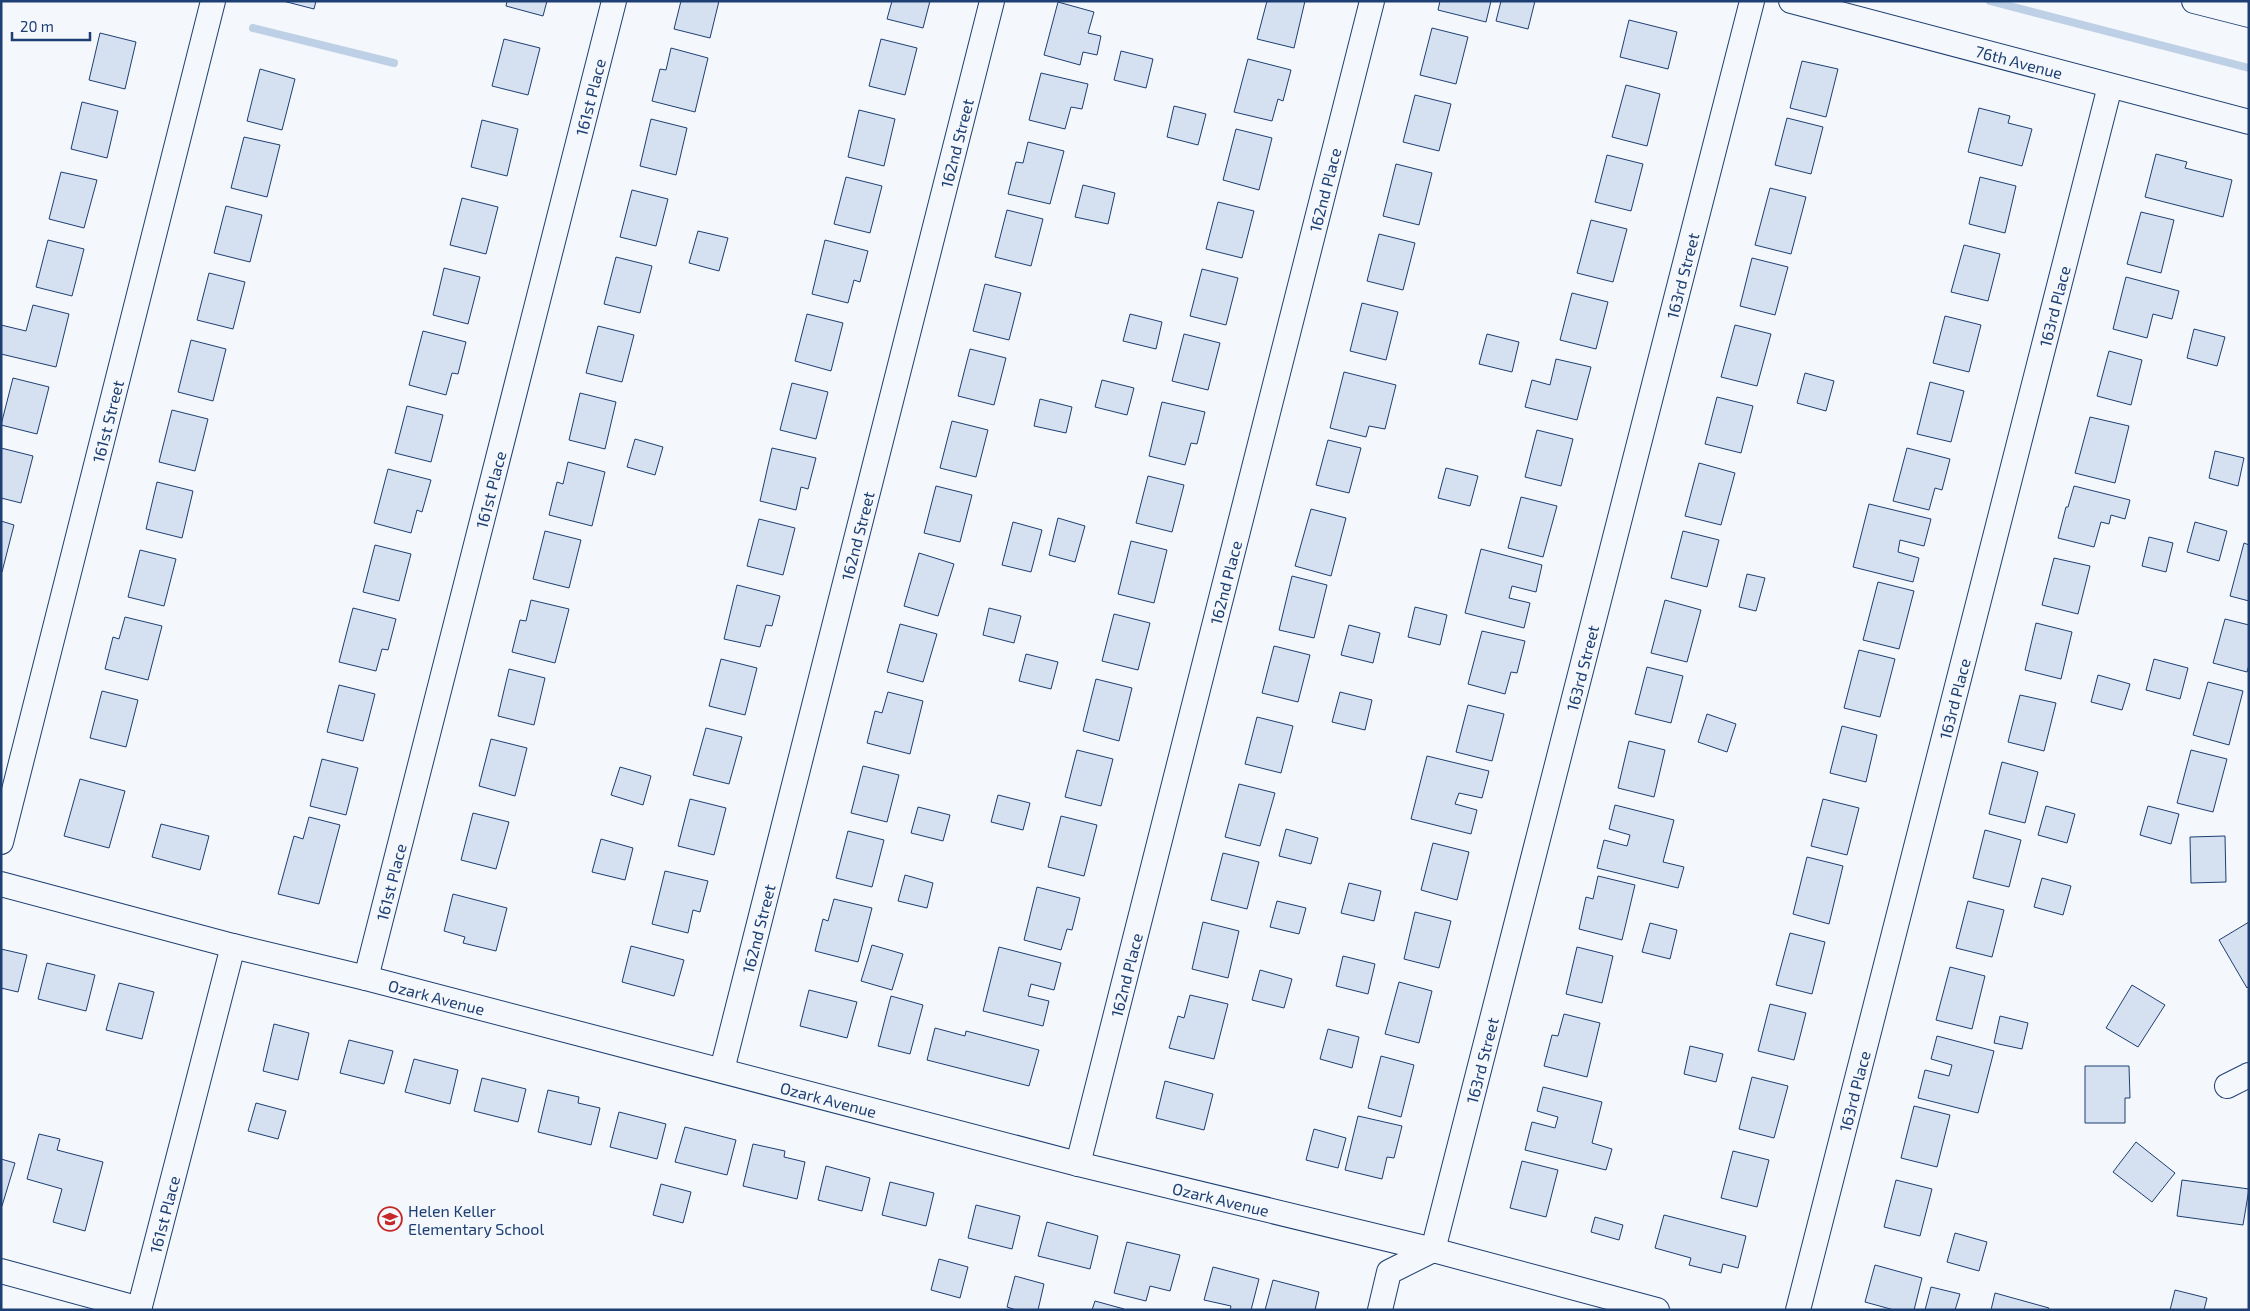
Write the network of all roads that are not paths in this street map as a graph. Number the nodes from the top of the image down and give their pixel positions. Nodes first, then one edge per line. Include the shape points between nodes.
1 (214, 1) edge
2 (614, 1) edge
3 (992, 1) edge
4 (1372, 1) edge
5 (1752, 1) edge
6 (1791, 1) edge
7 (2194, 1) edge
8 (2249, 15) edge
9 (2110, 86) junction
10 (2249, 122) edge
11 (1, 842) edge
12 (1, 884) edge
13 (233, 946) junction
14 (366, 978) junction
15 (722, 1070) junction
16 (2249, 1076) edge
17 (2227, 1086) dead end
18 (1078, 1164) junction
19 (1433, 1250) junction
20 (1, 1271) edge
21 (139, 1309) edge
22 (1380, 1310) edge
23 (1657, 1310) edge
24 (1798, 1310) edge

1 - 11 street, 161st Street
2 - 14 street, 161st Place
3 - 15 street, 162nd Street
4 - 18 street, 162nd Place
5 - 19 street, 163rd Street
6 - 9 street, 76th Avenue
7 - 8 street
9 - 10 street, 76th Avenue
9 - 24 street, 163rd Place
12 - 13 street, Ozark Avenue
13 - 14 street, Ozark Avenue
13 - 21 street, 161st Place
14 - 15 street, Ozark Avenue
15 - 18 street, Ozark Avenue
16 - 17 street
18 - 19 street, Ozark Avenue
19 - 22 street via 1389,1272
19 - 23 street, Ozark Avenue
20 - 21 street

